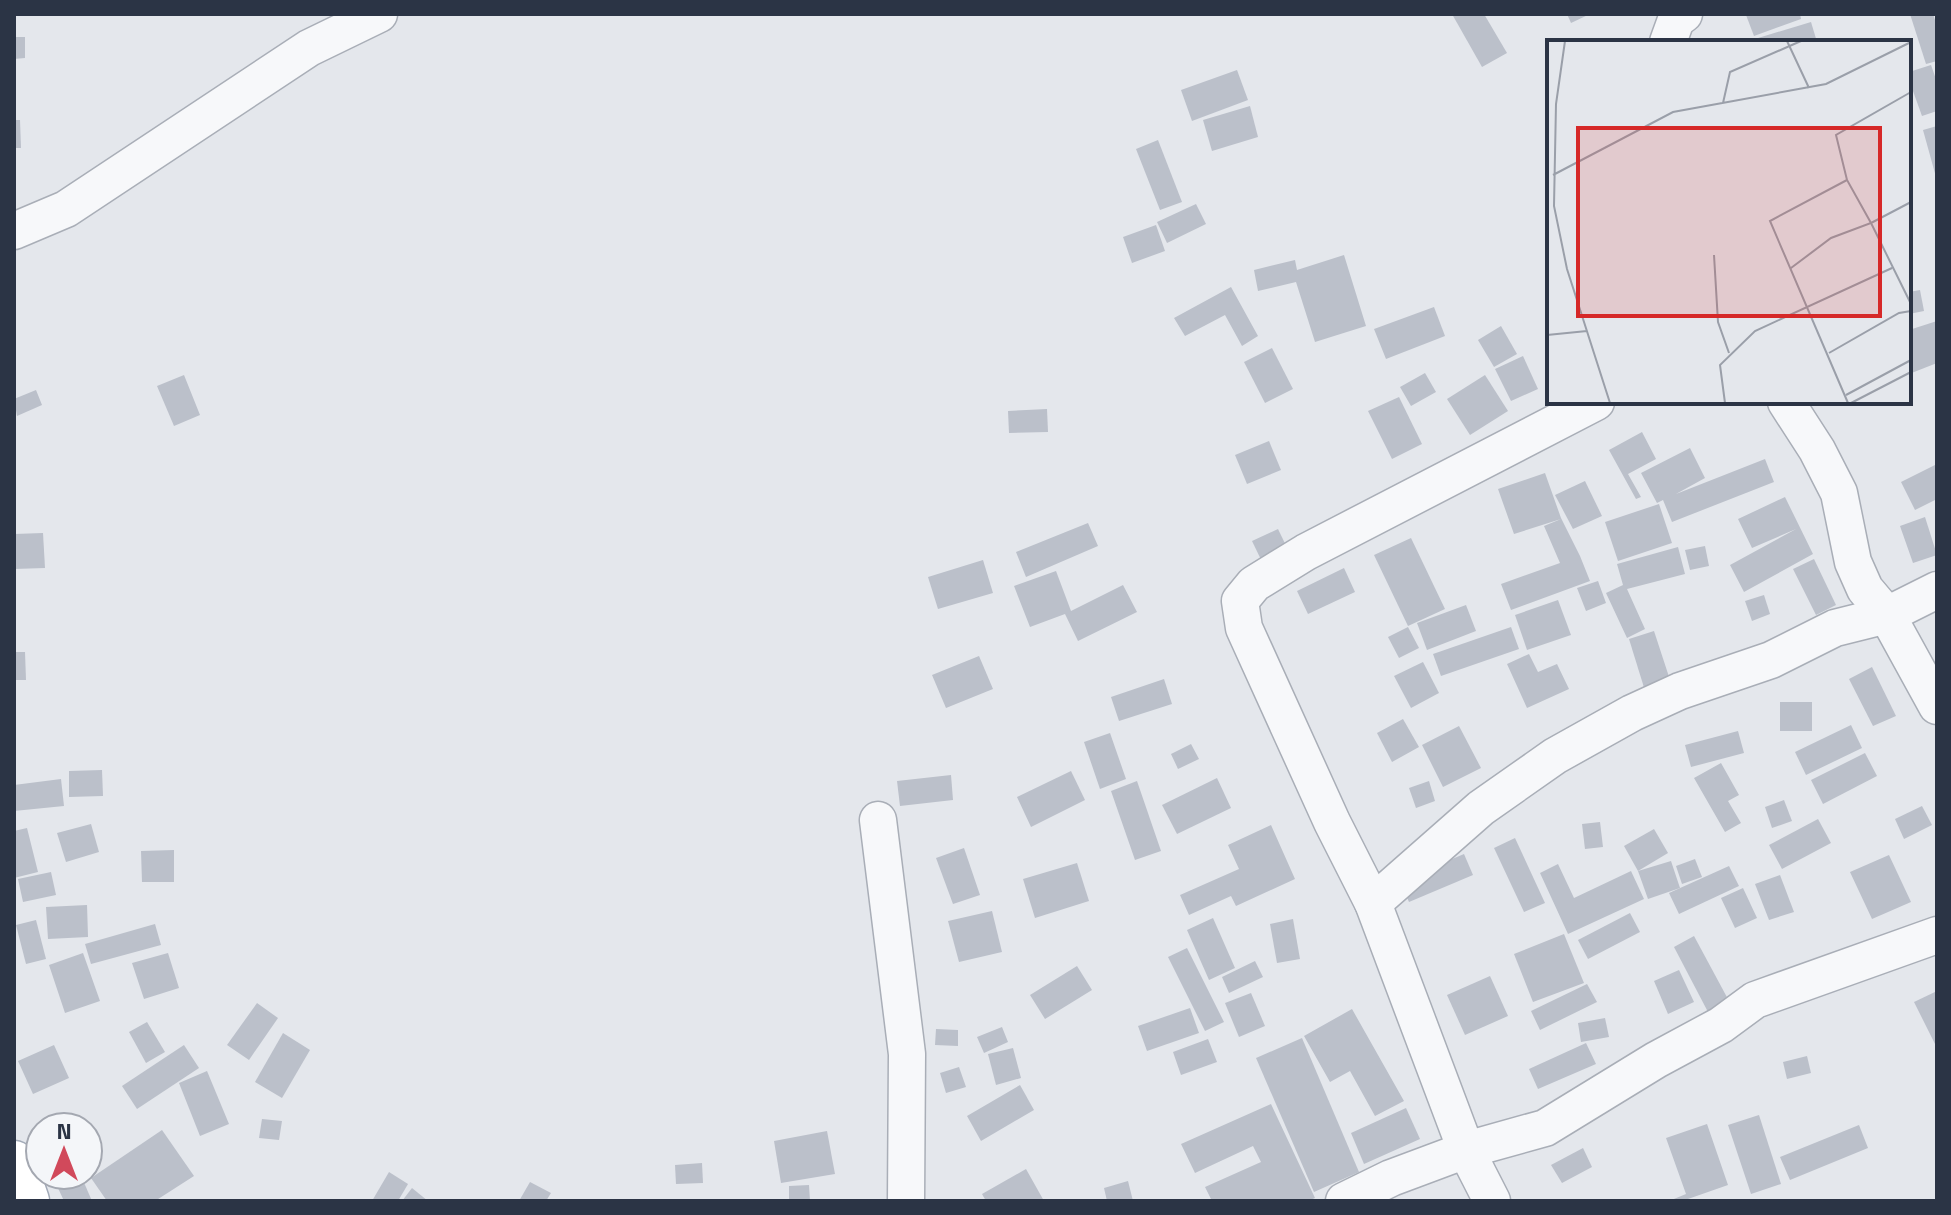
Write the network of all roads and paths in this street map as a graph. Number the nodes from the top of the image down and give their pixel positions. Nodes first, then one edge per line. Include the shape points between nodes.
1 (379, 14) edge
2 (1684, 14) edge
3 (1669, 40) edge
4 (14, 231) edge
5 (1592, 404) edge
6 (1787, 404) edge
7 (1937, 590) edge
8 (1887, 615) junction
9 (1937, 706) edge
10 (878, 820) dead end
11 (1373, 903) junction
12 (1937, 935) edge
13 (1466, 1150) junction
14 (14, 1163) edge
15 (27, 1201) edge
16 (906, 1201) edge
17 (1344, 1201) edge
18 (1492, 1201) edge

1 - 4 street via 309,48 66,209
2 - 3 street
5 - 11 street via 1306,552 1254,584 1240,601 1244,628
6 - 8 street via 1839,493 1853,562 1865,589
7 - 8 street
8 - 9 street
8 - 11 street via 1835,628 1771,660 1680,691 1555,756 1481,808
10 - 16 street via 907,1054
11 - 13 street
12 - 13 street via 1755,1000 1545,1128
13 - 17 street
13 - 18 street
14 - 15 main road

